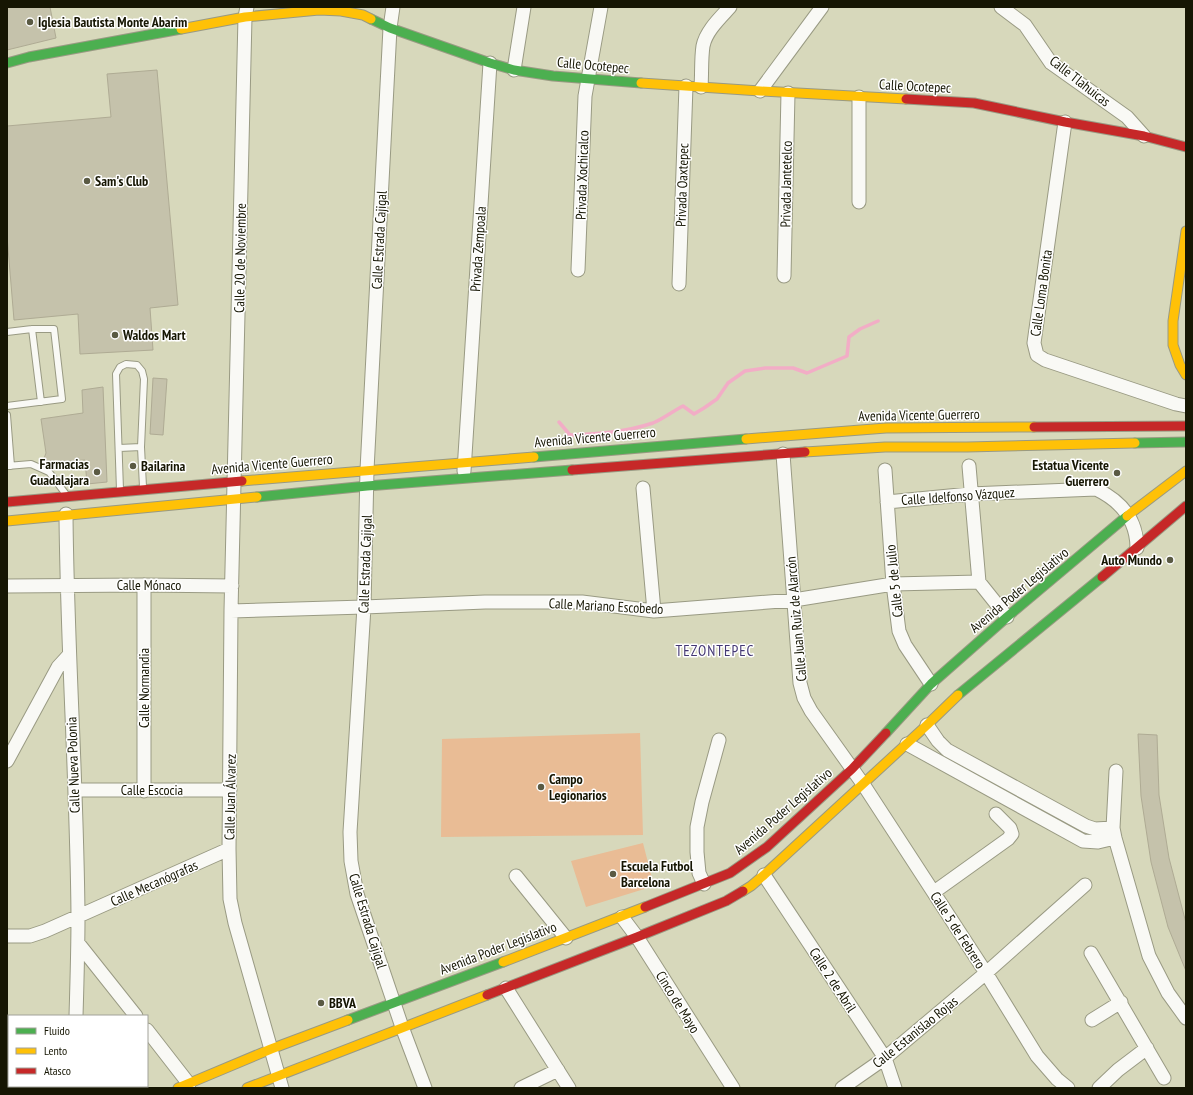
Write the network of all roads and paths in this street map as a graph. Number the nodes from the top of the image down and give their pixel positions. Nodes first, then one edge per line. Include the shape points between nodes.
1 (393, 7) edge
2 (524, 7) edge
3 (601, 7) edge
4 (730, 7) edge
5 (822, 7) edge
6 (1001, 7) edge
7 (320, 8) edge
8 (360, 11) edge
9 (246, 12) edge
10 (390, 28) junction
11 (7, 63) edge
12 (490, 63) junction
13 (514, 70) junction
14 (588, 79) junction
15 (686, 86) junction
16 (701, 87) junction
17 (760, 91) junction
18 (788, 93) junction
19 (859, 97) junction
20 (1065, 122) junction
21 (1144, 136) junction
22 (1186, 147) edge
23 (859, 202) dead end
24 (1186, 230) edge
25 (578, 270) dead end
26 (784, 276) dead end
27 (679, 284) dead end
28 (32, 329) junction
29 (7, 332) edge
30 (1186, 375) edge
31 (40, 402) junction
32 (7, 406) edge
33 (1186, 406) edge
34 (7, 415) edge
35 (1186, 426) edge
36 (1186, 442) edge
37 (141, 446) junction
38 (119, 448) junction
39 (783, 454) junction
40 (464, 462) junction
41 (9, 466) edge
42 (969, 466) dead end
43 (367, 470) junction
44 (885, 470) dead end
45 (1186, 470) edge
46 (464, 478) junction
47 (234, 482) junction
48 (367, 486) junction
49 (644, 488) dead end
50 (143, 489) junction
51 (1161, 490) junction
52 (44, 491) dead end
53 (120, 492) junction
54 (970, 494) junction
55 (64, 496) junction
56 (234, 500) junction
57 (7, 502) edge
58 (887, 502) junction
59 (1179, 502) edge
60 (66, 514) junction
61 (1128, 516) junction
62 (7, 520) edge
63 (1137, 548) junction
64 (979, 582) junction
65 (893, 584) junction
66 (144, 585) junction
67 (7, 586) edge
68 (66, 586) junction
69 (232, 586) junction
70 (794, 600) junction
71 (364, 608) junction
72 (231, 611) junction
73 (654, 611) junction
74 (1007, 617) junction
75 (69, 655) junction
76 (931, 684) junction
77 (928, 725) junction
78 (719, 740) dead end
79 (907, 744) junction
80 (7, 761) edge
81 (852, 769) junction
82 (1116, 771) dead end
83 (863, 784) junction
84 (75, 790) junction
85 (230, 790) junction
86 (144, 791) junction
87 (996, 814) dead end
88 (1114, 833) junction
89 (229, 849) junction
90 (764, 875) junction
91 (516, 876) dead end
92 (704, 884) junction
93 (1085, 885) dead end
94 (934, 892) junction
95 (78, 916) junction
96 (622, 917) junction
97 (7, 936) edge
98 (637, 937) junction
99 (566, 938) junction
100 (78, 943) junction
101 (1091, 952) dead end
102 (986, 973) junction
103 (506, 988) junction
104 (394, 1002) junction
105 (1121, 1002) junction
106 (76, 1015) edge
107 (135, 1015) edge
108 (1186, 1018) edge
109 (1092, 1020) dead end
110 (402, 1027) junction
111 (148, 1032) edge
112 (1147, 1048) junction
113 (271, 1049) junction
114 (886, 1058) junction
115 (558, 1070) junction
116 (279, 1075) junction
117 (1164, 1078) dead end
118 (184, 1086) edge
119 (247, 1088) edge
120 (282, 1088) edge
121 (425, 1088) edge
122 (521, 1088) edge
123 (569, 1088) edge
124 (733, 1088) edge
125 (842, 1088) edge
126 (894, 1088) edge
127 (1068, 1088) edge
128 (1099, 1088) edge

1 - 10 street, Calle Estrada Cajigal
2 - 13 street
3 - 14 street, Privada Xochicalco
4 - 16 street via 714,24 703,46
5 - 17 street
6 - 21 street, Calle Tlahuicas via 1025,25 1051,63 1127,117
7 - 8 main road, Calle Ocotepec
7 - 9 main road, Calle Ocotepec
8 - 10 main road, Calle Ocotepec
9 - 11 main road, Calle Ocotepec
9 - 47 street, Calle 20 de Noviembre
10 - 12 main road, Calle Ocotepec
10 - 43 street, Calle Estrada Cajigal
12 - 13 main road, Calle Ocotepec
12 - 40 street, Privada Zempoala
13 - 14 main road, Calle Ocotepec
14 - 15 main road, Calle Ocotepec
14 - 25 street, Privada Xochicalco via 585,96
15 - 16 main road, Calle Ocotepec
15 - 27 street, Privada Oaxtepec
16 - 17 main road, Calle Ocotepec
17 - 18 main road, Calle Ocotepec
18 - 19 main road, Calle Ocotepec
18 - 26 street, Privada Jantetelco
19 - 20 main road, Calle Ocotepec via 974,103
19 - 23 street
20 - 21 main road, Calle Ocotepec
20 - 33 street, Calle Loma Bonita via 1034,343 1037,355 1045,360
21 - 22 main road, Calle Ocotepec
24 - 30 main road via 1173,321 1173,345
28 - 29 lane
28 - 31 lane
28 - 31 lane via 54,329 62,399
31 - 32 lane
34 - 41 lane
35 - 40 main road, Avenida Vicente Guerrero via 886,428
36 - 39 main road via 885,447
37 - 38 lane
37 - 38 lane via 144,380 137,364 126,364 120,367 116,374
37 - 50 lane
38 - 53 lane
39 - 46 main road
39 - 70 street, Calle Juan Ruiz de Alarcón
40 - 43 main road, Avenida Vicente Guerrero
40 - 46 street, Privada Zempoala
41 - 55 lane via 31,464 49,472
42 - 54 street
43 - 47 main road, Avenida Vicente Guerrero
43 - 48 street, Calle Estrada Cajigal
44 - 58 street, Calle 5 de Julio
45 - 51 main road, Avenida Poder Legislativo
46 - 48 main road
47 - 50 main road, Avenida Vicente Guerrero
47 - 56 street, Calle 20 de Noviembre
48 - 56 main road
48 - 71 street, Calle Estrada Cajigal
49 - 73 street
50 - 53 main road, Avenida Vicente Guerrero
51 - 59 main road via 1168,491
51 - 61 main road, Avenida Poder Legislativo
52 - 55 lane
53 - 55 main road, Avenida Vicente Guerrero
54 - 58 street, Calle Idelfonso Vázquez
54 - 61 street, Calle Idelfonso Vázquez via 1096,489 1112,497
54 - 64 street
55 - 57 main road, Avenida Vicente Guerrero
56 - 60 main road
56 - 69 street, Calle Juan Álvarez
58 - 65 street, Calle 5 de Julio
59 - 63 main road via 1177,513
60 - 62 main road
60 - 68 street, Calle Nueva Polonia
61 - 63 street, Calle Idelfonso Vázquez via 1136,531
61 - 74 main road, Avenida Poder Legislativo
63 - 77 main road via 960,693
64 - 65 street, Calle Mariano Escobedo
64 - 74 street
65 - 70 street, Calle Mariano Escobedo
65 - 76 street, Calle 5 de Julio via 899,631 905,645
66 - 68 street, Calle Mónaco
66 - 69 street, Calle Mónaco
66 - 86 street, Calle Normandia
67 - 68 street, Calle Mónaco
68 - 75 street, Calle Nueva Polonia
69 - 72 street, Calle Juan Álvarez
70 - 73 street, Calle Mariano Escobedo
70 - 81 street, Calle Juan Ruiz de Alarcón via 800,683 804,698
71 - 72 street, Calle Mariano Escobedo
71 - 73 street, Calle Mariano Escobedo via 485,602 582,602
71 - 104 street, Calle Estrada Cajigal via 350,832 351,861 357,894
72 - 85 street, Calle Juan Álvarez
74 - 76 main road, Avenida Poder Legislativo
75 - 80 street via 58,668
75 - 84 street, Calle Nueva Polonia
76 - 81 main road, Avenida Poder Legislativo
77 - 79 main road
77 - 88 street via 938,742 947,750 1086,826
78 - 92 street via 697,827 699,873
79 - 83 main road
79 - 88 street via 1083,840 1098,842
81 - 83 street, Calle 5 de Febrero
81 - 92 main road, Avenida Poder Legislativo via 767,847 730,874
82 - 88 street
83 - 90 main road
83 - 94 street, Calle 5 de Febrero
84 - 86 street, Calle Escocia
84 - 95 street, Calle Nueva Polonia
85 - 86 street, Calle Escocia
85 - 89 street, Calle Juan Álvarez
87 - 94 street via 1010,828 1012,834
88 - 108 street via 1149,956 1168,993
89 - 95 street, Calle Mecanógrafas
89 - 113 street, Calle Juan Álvarez via 230,899 235,923
90 - 98 main road via 726,901
90 - 114 street, Calle 2 de Abril
91 - 99 street
92 - 96 main road, Avenida Poder Legislativo
93 - 102 street, Calle Estanislao Rojas
94 - 102 street, Calle 5 de Febrero
95 - 97 street, Calle Mecanógrafas via 30,936
95 - 100 street, Calle Nueva Polonia
96 - 98 street, Cinco de Mayo
96 - 99 main road, Avenida Poder Legislativo
98 - 103 main road
98 - 124 street, Cinco de Mayo
99 - 104 main road, Avenida Poder Legislativo
100 - 106 street, Calle Nueva Polonia
100 - 107 street
101 - 105 street
102 - 114 street, Calle Estanislao Rojas
102 - 127 street, Calle 5 de Febrero via 1037,1056
103 - 110 main road
103 - 115 street
104 - 110 street, Calle Estrada Cajigal
104 - 113 main road, Avenida Poder Legislativo
105 - 109 street
105 - 112 street
110 - 116 main road
110 - 121 street, Calle Estrada Cajigal
111 - 118 street
112 - 117 street
112 - 128 street
113 - 116 street, Calle Juan Álvarez
113 - 118 main road, Avenida Poder Legislativo
114 - 125 street, Calle Estanislao Rojas
114 - 126 street, Calle 2 de Abril
115 - 122 street
115 - 123 street
116 - 119 main road
116 - 120 street, Calle Juan Álvarez

